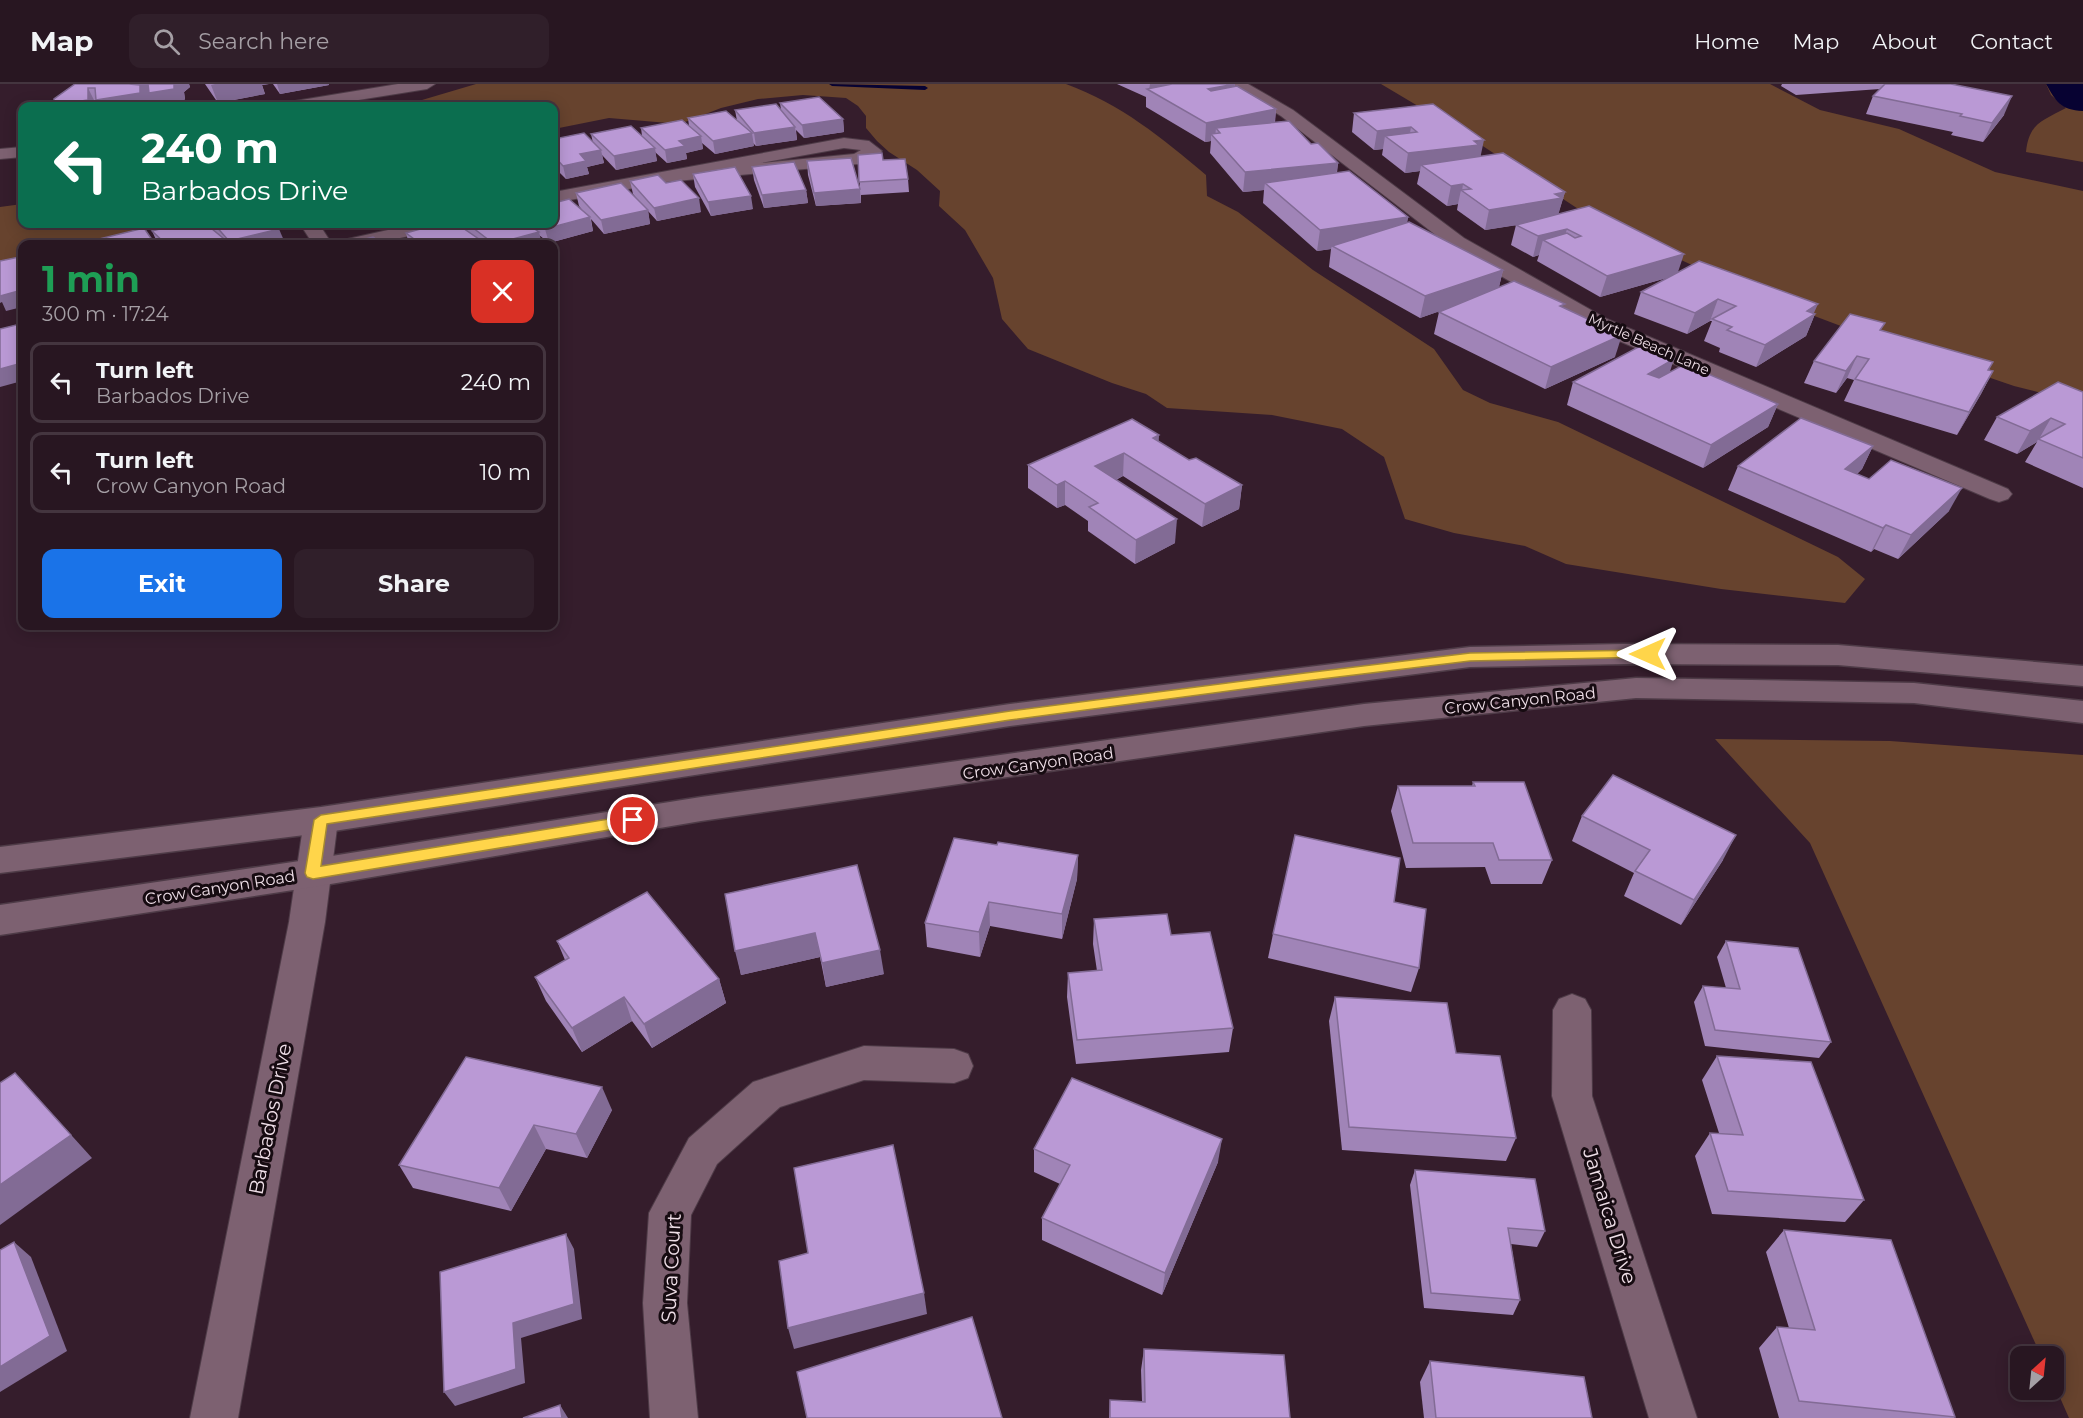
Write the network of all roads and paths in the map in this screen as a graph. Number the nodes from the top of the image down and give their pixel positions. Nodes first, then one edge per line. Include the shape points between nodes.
1 (427, 84) edge
2 (1237, 84) edge
3 (318, 102) edge
4 (18, 141) edge
5 (0, 143) edge
6 (18, 152) edge
7 (0, 154) edge
8 (669, 177) junction
9 (558, 197) edge
10 (420, 228) edge
11 (368, 240) edge
12 (1999, 494) dead end
13 (2083, 676) edge
14 (2083, 712) edge
15 (321, 820) junction
16 (0, 861) edge
17 (313, 873) junction
18 (0, 920) edge
19 (1572, 1010) dead end
20 (954, 1066) dead end
21 (214, 1418) edge
22 (674, 1418) edge
23 (1673, 1418) edge

1 - 3 street
2 - 12 street, Myrtle Beach Lane via 1287,113 1457,242 1599,324
4 - 5 street
6 - 7 street
8 - 8 street via 858,159 873,151 845,143
8 - 9 street
10 - 11 street
13 - 15 main road via 1838,655 1470,657 1010,715
14 - 17 main road, Crow Canyon Road via 1914,693 1636,688 1364,715 701,809
15 - 16 main road
15 - 17 street, Barbados Drive
17 - 18 main road, Crow Canyon Road
17 - 21 street, Barbados Drive
19 - 23 street, Jamaica Drive via 1572,1096
20 - 22 street, Suva Court via 864,1063 767,1094 703,1151 670,1214 664,1303

